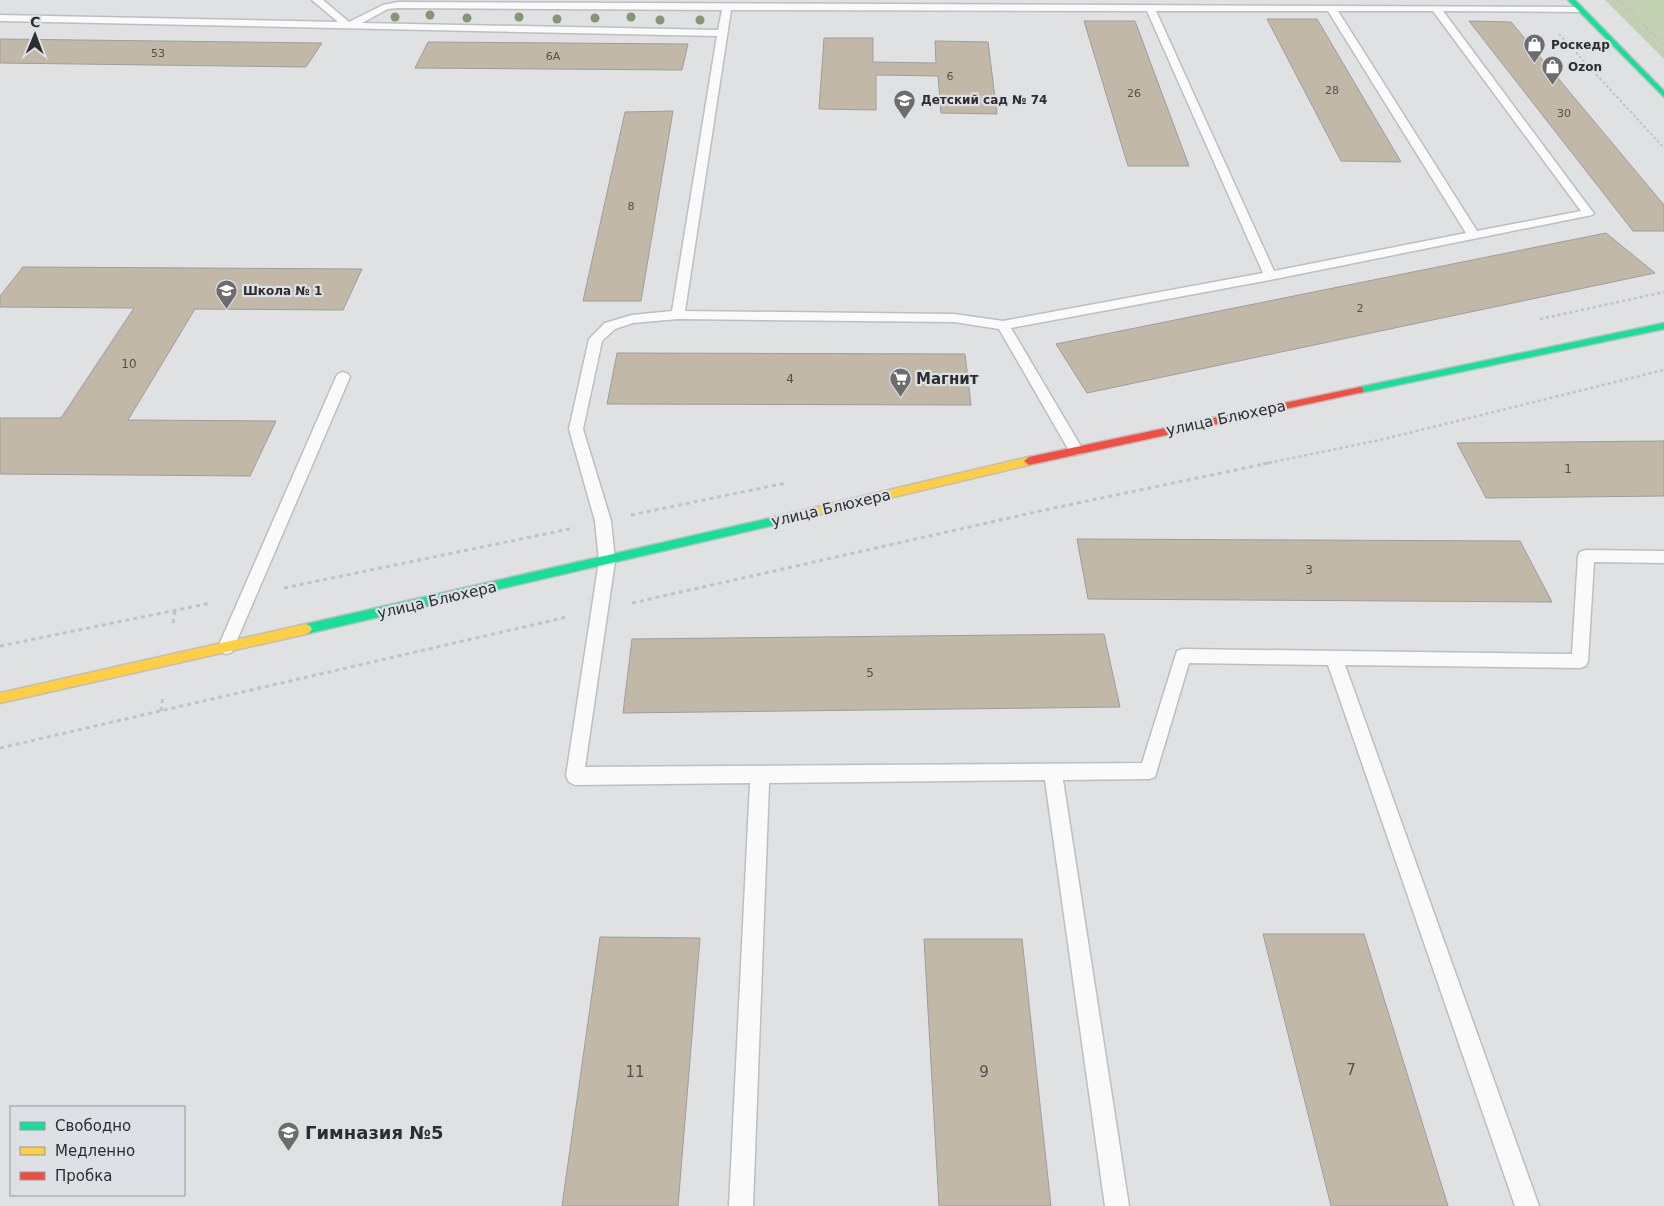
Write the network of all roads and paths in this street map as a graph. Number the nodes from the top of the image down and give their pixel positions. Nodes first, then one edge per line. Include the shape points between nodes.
1 (317, 0) edge
2 (1571, 0) edge
3 (1618, 0) edge
4 (667, 3) edge
5 (1076, 4) edge
6 (1232, 4) edge
7 (727, 7) junction
8 (1150, 8) junction
9 (1331, 8) junction
10 (1436, 8) junction
11 (1536, 9) junction
12 (1579, 9) junction
13 (0, 18) edge
14 (348, 26) junction
15 (722, 33) junction
16 (1664, 45) edge
17 (1664, 95) edge
18 (1664, 148) edge
19 (1474, 236) junction
20 (1270, 276) junction
21 (1664, 292) edge
22 (678, 315) junction
23 (1539, 320) dead end
24 (1003, 325) junction
25 (1664, 326) edge
26 (1664, 370) edge
27 (343, 377) dead end
28 (1076, 450) junction
29 (788, 482) dead end
30 (604, 521) junction
31 (1664, 557) edge
32 (608, 561) junction
33 (248, 596) junction
34 (600, 610) junction
35 (0, 646) edge
36 (226, 647) junction
37 (1334, 658) junction
38 (0, 698) edge
39 (0, 748) edge
40 (1053, 772) junction
41 (760, 775) junction
42 (741, 1206) edge
43 (1117, 1206) edge
44 (1527, 1206) edge

1 - 14 lane
2 - 12 street
3 - 16 path
4 - 7 lane
4 - 14 lane via 398,5 386,7
5 - 7 lane
5 - 8 lane
6 - 8 lane
6 - 9 lane
7 - 15 lane
8 - 20 lane
9 - 10 lane
9 - 19 lane
10 - 11 lane
10 - 19 lane via 1588,213
11 - 12 lane
11 - 18 path
12 - 17 street
13 - 14 lane
14 - 15 lane
15 - 22 lane
19 - 20 lane
20 - 24 lane
21 - 23 path
22 - 24 lane via 954,318
22 - 30 lane via 632,319 610,326 596,339 576,429
24 - 28 lane
25 - 28 street, улица Блюхера
26 - 34 path via 1380,440 1049,509
27 - 33 lane
28 - 32 street, улица Блюхера
29 - 30 path
30 - 32 lane
30 - 33 path
31 - 37 lane via 1586,556 1580,662
32 - 34 lane
32 - 36 street, улица Блюхера
33 - 35 path
33 - 36 lane
34 - 39 path
34 - 41 lane via 575,776
36 - 38 street, улица Блюхера
37 - 40 lane via 1183,656 1149,772
37 - 44 lane
40 - 41 lane
40 - 43 lane
41 - 42 lane

